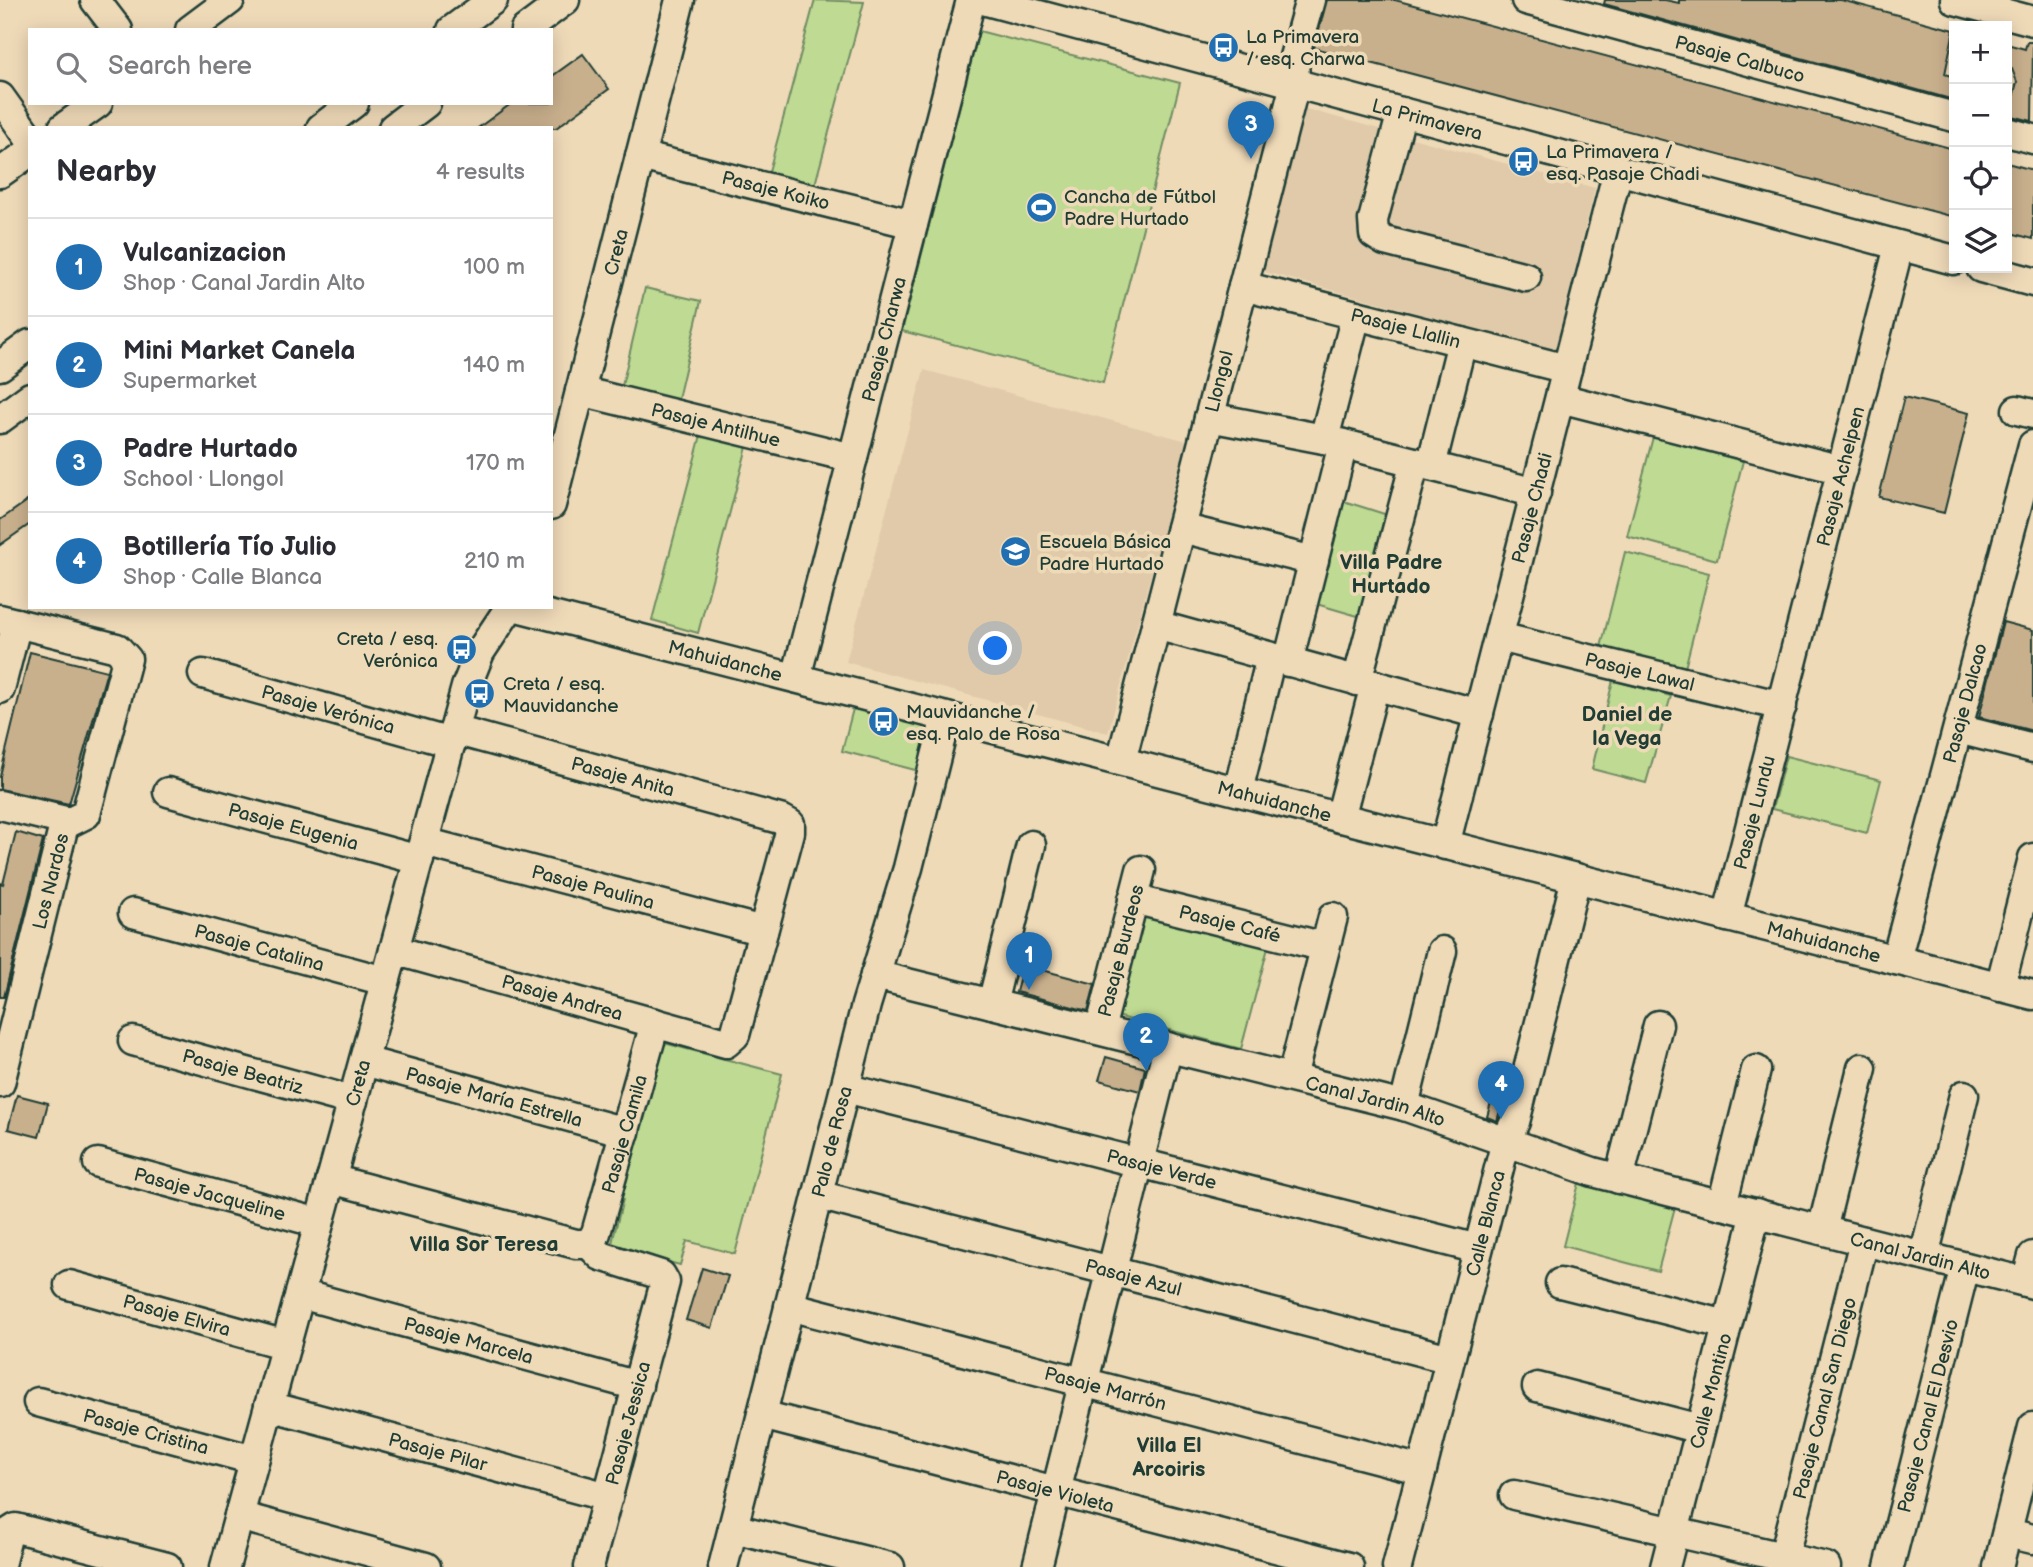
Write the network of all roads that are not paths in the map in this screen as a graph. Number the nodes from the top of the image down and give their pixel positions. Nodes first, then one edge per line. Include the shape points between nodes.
1 (95, 0) edge
2 (230, 0) edge
3 (492, 0) edge
4 (565, 0) edge
5 (680, 0) edge
6 (971, 0) edge
7 (983, 0) edge
8 (1310, 0) edge
9 (1526, 0) edge
10 (1955, 0) edge
11 (1573, 6) edge
12 (2033, 21) edge
13 (116, 28) edge
14 (193, 28) edge
15 (455, 28) edge
16 (528, 28) edge
17 (1295, 84) junction
18 (0, 97) edge
19 (94, 105) edge
20 (351, 105) edge
21 (423, 105) edge
22 (1402, 112) junction
23 (1949, 116) edge
24 (66, 126) edge
25 (324, 126) edge
26 (396, 126) edge
27 (2012, 133) edge
28 (28, 136) edge
29 (2033, 139) edge
30 (28, 153) edge
31 (640, 156) junction
32 (1618, 170) junction
33 (0, 173) edge
34 (913, 225) junction
35 (1899, 246) junction
36 (1949, 259) edge
37 (2000, 273) edge
38 (1526, 277) dead end
39 (2033, 282) edge
40 (1243, 286) junction
41 (1356, 315) junction
42 (1462, 342) junction
43 (28, 345) edge
44 (0, 366) edge
45 (1567, 369) junction
46 (580, 391) junction
47 (28, 398) edge
48 (1560, 398) junction
49 (1209, 417) junction
50 (0, 419) edge
51 (1334, 442) junction
52 (2033, 445) edge
53 (853, 458) junction
54 (1423, 464) junction
55 (1842, 470) junction
56 (1536, 493) junction
57 (553, 497) edge
58 (2023, 521) edge
59 (1181, 528) junction
60 (1314, 561) junction
61 (508, 609) edge
62 (525, 609) edge
63 (8, 621) edge
64 (1156, 625) junction
65 (1499, 637) junction
66 (1280, 659) junction
67 (203, 674) dead end
68 (796, 678) junction
69 (1366, 683) junction
70 (0, 689) edge
71 (1782, 706) junction
72 (1479, 714) junction
73 (946, 717) junction
74 (1958, 729) junction
75 (453, 736) junction
76 (2033, 748) edge
77 (1121, 761) junction
78 (1238, 791) junction
79 (168, 792) dead end
80 (0, 804) edge
81 (1340, 818) junction
82 (65, 821) junction
83 (1031, 845) dead end
84 (1445, 845) junction
85 (421, 851) junction
86 (2033, 858) edge
87 (1141, 870) dead end
88 (1576, 878) junction
89 (1133, 899) junction
90 (133, 913) dead end
91 (1333, 917) dead end
92 (1727, 917) junction
93 (763, 931) junction
94 (1325, 947) junction
95 (394, 950) junction
96 (1443, 951) dead end
97 (1896, 960) junction
98 (875, 975) junction
99 (385, 981) junction
100 (2000, 987) junction
101 (2033, 995) edge
102 (992, 1004) junction
103 (655, 1023) junction
104 (1658, 1025) dead end
105 (1100, 1030) junction
106 (133, 1041) dead end
107 (1168, 1047) junction
108 (363, 1061) junction
109 (1862, 1068) dead end
110 (1756, 1070) dead end
111 (1292, 1077) junction
112 (0, 1083) edge
113 (845, 1088) junction
114 (1964, 1095) dead end
115 (352, 1101) junction
116 (1404, 1106) junction
117 (625, 1132) junction
118 (1506, 1141) junction
119 (98, 1163) dead end
120 (1138, 1163) junction
121 (331, 1179) junction
122 (1619, 1179) junction
123 (817, 1195) junction
124 (1722, 1205) junction
125 (1756, 1213) junction
126 (319, 1223) junction
127 (1822, 1230) junction
128 (1864, 1241) junction
129 (589, 1244) junction
130 (1478, 1249) junction
131 (1924, 1256) junction
132 (1965, 1267) junction
133 (1111, 1271) junction
134 (2031, 1274) edge
135 (1560, 1283) dead end
136 (69, 1285) dead end
137 (300, 1294) junction
138 (789, 1306) junction
139 (1727, 1325) junction
140 (286, 1345) junction
141 (1450, 1359) junction
142 (1083, 1382) junction
143 (638, 1386) junction
144 (1537, 1387) dead end
145 (38, 1402) dead end
146 (269, 1406) junction
147 (762, 1415) junction
148 (2033, 1427) edge
149 (1700, 1429) junction
150 (254, 1460) junction
151 (1422, 1470) junction
152 (1056, 1491) junction
153 (1514, 1495) dead end
154 (608, 1497) junction
155 (239, 1516) junction
156 (733, 1528) junction
157 (1674, 1532) junction
158 (2020, 1536) edge
159 (1784, 1556) junction
160 (843, 1561) edge
161 (0, 1565) edge
162 (167, 1567) edge
163 (225, 1567) edge
164 (426, 1567) edge
165 (589, 1567) edge
166 (723, 1567) edge
167 (890, 1567) edge
168 (1037, 1567) edge
169 (1349, 1567) edge
170 (1397, 1567) edge
171 (1665, 1567) edge
172 (1826, 1567) edge
173 (1889, 1567) edge
174 (1998, 1567) edge

1 - 13 street
2 - 14 street
3 - 15 street
4 - 16 street
5 - 31 street, Creta
6 - 34 street, Pasaje Charwa
7 - 17 street, La Primavera
8 - 17 street, Llongol via 1294,57
9 - 11 street, Pasaje Calbuco
10 - 12 street
11 - 23 street, Pasaje Calbuco
17 - 22 street, La Primavera
17 - 40 street, Llongol
18 - 28 street
19 - 24 street
20 - 25 street
21 - 26 street
22 - 32 street, La Primavera
22 - 38 street via 1373,220 1374,234 1385,241
27 - 29 street
30 - 33 street
31 - 34 street, Pasaje Koiko
31 - 46 street, Creta
32 - 35 street, La Primavera
32 - 45 street, Pasaje Chadi
34 - 53 street, Pasaje Charwa
35 - 36 street, La Primavera
35 - 55 street, Pasaje Achelpen
37 - 39 street
40 - 41 street, Pasaje Llallin
40 - 49 street, Llongol
41 - 42 street, Pasaje Llallin
41 - 51 street
42 - 45 street, Pasaje Llallin
42 - 54 street
43 - 44 street
45 - 48 street, Pasaje Chadi
46 - 53 street, Pasaje Antilhue
46 - 57 street, Creta
47 - 50 street
48 - 55 street
48 - 56 street, Pasaje Chadi
49 - 51 street
49 - 59 street, Llongol
51 - 54 street
51 - 60 street
52 - 58 street, Pasaje Dalcao
53 - 68 street, Pasaje Charwa
54 - 56 street
54 - 69 street
55 - 71 street, Pasaje Achelpen
56 - 65 street, Pasaje Chadi
58 - 74 street, Pasaje Dalcao
59 - 60 street
59 - 64 street, Llongol
60 - 66 street
61 - 75 street, Creta via 480,652
62 - 68 street, Mahuidanche
63 - 70 street
63 - 82 street, Los Nardos via 125,653 126,664 88,807 80,819
64 - 66 street
64 - 77 street, Llongol
65 - 71 street, Pasaje Lawal
65 - 72 street, Pasaje Chadi
66 - 69 street
66 - 78 street
67 - 75 street, Pasaje Verónica
68 - 73 street, Mahuidanche
69 - 72 street
69 - 81 street
71 - 92 street, Pasaje Lundu
72 - 84 street, Pasaje Chadi
73 - 77 street, Mahuidanche
73 - 98 street, Palo de Rosa
74 - 76 street
74 - 97 street, Pasaje Dalcao
75 - 85 street, Creta
75 - 93 street, Pasaje Anita via 790,824
77 - 78 street, Mahuidanche
78 - 81 street, Mahuidanche
79 - 85 street, Pasaje Eugenia
80 - 82 street
81 - 84 street, Mahuidanche
82 - 112 street, Los Nardos
83 - 102 street
84 - 88 street, Mahuidanche
85 - 93 street, Pasaje Paulina
85 - 95 street, Creta
86 - 100 street
87 - 89 street, Pasaje Burdeos
88 - 92 street, Mahuidanche
88 - 118 street, Calle Blanca via 1515,1122
89 - 94 street, Pasaje Café
89 - 105 street, Pasaje Burdeos
90 - 99 street, Pasaje Catalina
91 - 94 street
92 - 97 street, Mahuidanche
93 - 103 street, Pasaje Andrea via 730,1041
94 - 111 street
95 - 99 street, Creta
95 - 103 street, Pasaje Andrea
96 - 116 street
97 - 100 street, Mahuidanche
98 - 102 street, Canal Jardin Alto
98 - 113 street, Palo de Rosa
99 - 108 street, Creta
100 - 101 street, Mahuidanche
102 - 105 street, Canal Jardin Alto
103 - 117 street, Pasaje Camila
104 - 122 street
105 - 107 street, Canal Jardin Alto
106 - 115 street, Pasaje Beatriz
107 - 111 street, Canal Jardin Alto
107 - 120 street
108 - 115 street, Creta
108 - 117 street, Pasaje María Estrella
109 - 127 street
110 - 124 street
111 - 116 street, Canal Jardin Alto
113 - 120 street, Pasaje Verde
113 - 123 street, Palo de Rosa
114 - 131 street
115 - 121 street, Creta
116 - 118 street, Canal Jardin Alto
117 - 129 street, Pasaje Camila
118 - 122 street, Canal Jardin Alto
118 - 130 street, Calle Blanca
119 - 126 street, Pasaje Jacqueline
120 - 130 street, Pasaje Verde
120 - 133 street
121 - 126 street, Creta
121 - 129 street
122 - 124 street, Canal Jardin Alto
123 - 133 street, Pasaje Azul
123 - 138 street, Palo de Rosa
124 - 125 street, Canal Jardin Alto
125 - 127 street, Canal Jardin Alto
125 - 139 street, Calle Montino
126 - 137 street, Creta
127 - 128 street, Canal Jardin Alto
128 - 131 street, Canal Jardin Alto
128 - 159 street, Pasaje Canal San Diego
129 - 143 street, Pasaje Jessica via 601,1256 664,1278
130 - 141 street, Calle Blanca
131 - 132 street, Canal Jardin Alto
132 - 134 street, Canal Jardin Alto
132 - 173 street, Pasaje Canal El Desvio
133 - 141 street, Pasaje Azul
133 - 142 street
135 - 139 street
136 - 140 street, Pasaje Elvira
137 - 140 street, Creta
137 - 143 street, Pasaje Marcela
138 - 142 street, Pasaje Marrón
138 - 147 street, Palo de Rosa
139 - 149 street, Calle Montino
140 - 146 street, Creta
141 - 151 street, Calle Blanca
142 - 151 street, Pasaje Marrón
142 - 152 street
143 - 154 street, Pasaje Jessica
144 - 149 street
145 - 150 street, Pasaje Cristina
146 - 150 street, Creta
146 - 154 street, Pasaje Pilar
147 - 152 street, Pasaje Violeta
147 - 156 street, Palo de Rosa
148 - 158 street
149 - 157 street, Calle Montino
150 - 155 street, Creta
151 - 170 street, Calle Blanca
152 - 168 street
152 - 169 street, Pasaje Violeta
153 - 157 street
154 - 165 street, Pasaje Jessica
155 - 163 street, Creta
155 - 164 street
156 - 160 street
156 - 166 street, Palo de Rosa
157 - 159 street
157 - 171 street, Calle Montino
158 - 174 street
159 - 172 street
160 - 167 street
161 - 162 street via 12,1530 20,1529

